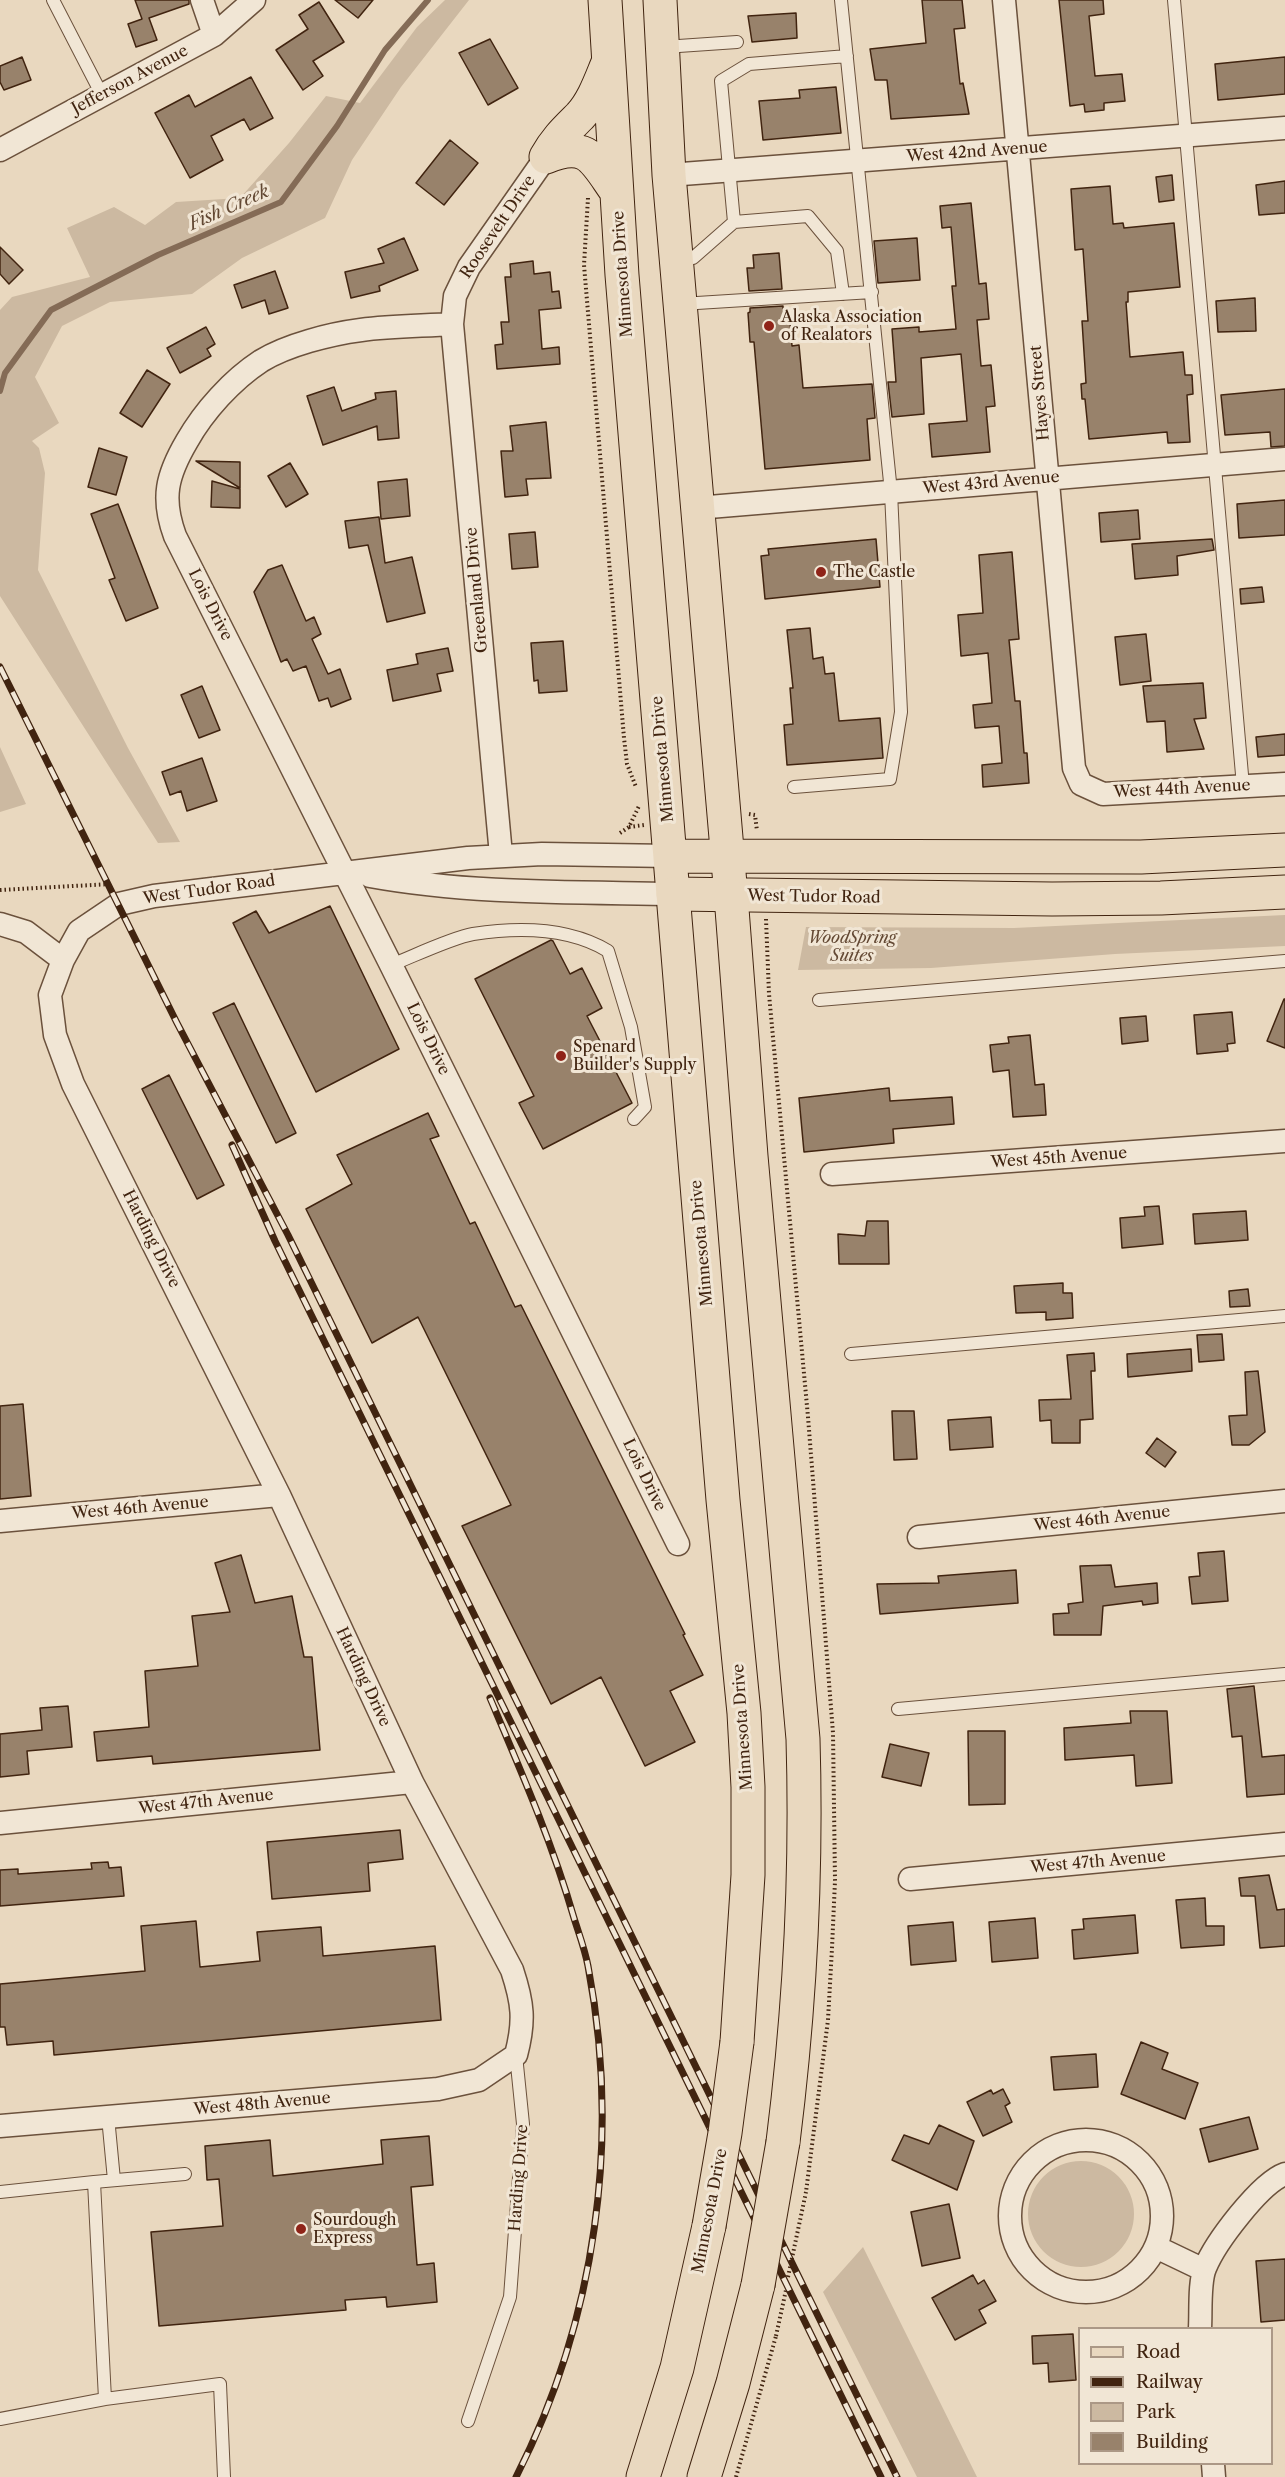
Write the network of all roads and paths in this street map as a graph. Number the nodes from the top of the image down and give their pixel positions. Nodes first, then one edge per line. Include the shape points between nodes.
1 (53, 0) edge
2 (202, 0) edge
3 (254, 0) edge
4 (605, 0) edge
5 (660, 0) edge
6 (841, 0) edge
7 (1004, 0) edge
8 (1174, 0) edge
9 (214, 35) junction
10 (737, 42) dead end
11 (663, 47) junction
12 (847, 56) junction
13 (608, 63) junction
14 (102, 95) junction
15 (1285, 128) edge
16 (1186, 135) junction
17 (1016, 149) junction
18 (0, 150) edge
19 (546, 157) junction
20 (859, 161) junction
21 (728, 170) junction
22 (669, 175) junction
23 (602, 190) junction
24 (734, 222) junction
25 (676, 259) junction
26 (872, 292) junction
27 (843, 294) junction
28 (680, 304) junction
29 (452, 324) junction
30 (1285, 459) edge
31 (1216, 464) junction
32 (1048, 478) junction
33 (891, 492) junction
34 (697, 508) junction
35 (1081, 784) joint
36 (1285, 784) edge
37 (1243, 786) junction
38 (794, 787) dead end
39 (638, 794) dead end
40 (639, 805) dead end
41 (617, 836) dead end
42 (1285, 850) edge
43 (501, 855) junction
44 (729, 855) junction
45 (671, 856) junction
46 (344, 872) junction
47 (1285, 892) edge
48 (673, 894) junction
49 (731, 896) junction
50 (0, 924) edge
51 (63, 960) junction
52 (1285, 961) edge
53 (391, 965) junction
54 (819, 1000) dead end
55 (634, 1119) dead end
56 (1285, 1141) edge
57 (832, 1174) dead end
58 (1285, 1316) edge
59 (851, 1354) dead end
60 (279, 1495) junction
61 (1285, 1501) edge
62 (0, 1521) edge
63 (919, 1537) dead end
64 (678, 1544) dead end
65 (1285, 1674) edge
66 (898, 1709) dead end
67 (412, 1782) junction
68 (0, 1823) edge
69 (1285, 1844) edge
70 (910, 1879) dead end
71 (516, 2055) junction
72 (108, 2117) junction
73 (0, 2126) edge
74 (186, 2174) dead end
75 (1285, 2174) edge
76 (114, 2180) junction
77 (94, 2182) junction
78 (0, 2192) edge
79 (806, 2192) dead end
80 (1156, 2247) junction
81 (1204, 2270) junction
82 (1200, 2327) edge
83 (105, 2399) junction
84 (0, 2419) edge
85 (468, 2421) dead end
86 (224, 2477) edge
87 (643, 2477) edge
88 (704, 2477) edge
89 (736, 2477) edge

1 - 14 lane
2 - 9 street
3 - 9 street, Jefferson Avenue
4 - 13 main road, Minnesota Drive
5 - 11 main road
6 - 12 lane
7 - 17 street, Hayes Street
8 - 16 lane
9 - 14 street, Jefferson Avenue
10 - 11 lane
11 - 22 main road
12 - 20 lane
12 - 21 lane via 749,64 721,81
13 - 19 main road via 598,89 581,115 558,137
13 - 23 main road, Minnesota Drive
14 - 18 street, Jefferson Avenue
15 - 16 street, West 42nd Avenue
16 - 17 street, West 42nd Avenue
16 - 31 lane
17 - 20 street, West 42nd Avenue
17 - 32 street, Hayes Street
19 - 23 main road via 570,149 593,157
19 - 29 street, Roosevelt Drive via 468,267 455,296
20 - 21 street, West 42nd Avenue
20 - 26 lane
21 - 22 street, West 42nd Avenue
21 - 24 lane
22 - 25 main road
23 - 39 path via 584,266 624,738 627,764
23 - 45 main road, Minnesota Drive
24 - 25 lane via 693,258
24 - 27 lane via 808,216 837,251
25 - 28 main road
26 - 27 lane
26 - 33 lane
27 - 28 lane
28 - 34 main road
29 - 43 street, Greenland Drive
29 - 46 street, Lois Drive via 330,335 262,361 237,380 191,433 175,461 167,486 166,504 175,536
30 - 31 street, West 43rd Avenue
31 - 32 street, West 43rd Avenue
31 - 37 lane
32 - 33 street, West 43rd Avenue
32 - 35 street, Hayes Street via 1074,768
33 - 34 street, West 43rd Avenue
33 - 38 lane via 901,712 890,779
34 - 44 main road
35 - 37 street, West 44th Avenue via 1103,794
36 - 37 street, West 44th Avenue
40 - 41 path via 629,827
42 - 44 main road, West Tudor Road via 1142,857
43 - 45 street, West Tudor Road
43 - 46 street, West Tudor Road
44 - 45 main road, West Tudor Road
44 - 49 main road
45 - 48 main road, Minnesota Drive
46 - 48 street, West Tudor Road via 419,885
46 - 51 street, West Tudor Road via 119,904 79,931
46 - 53 street, Lois Drive
47 - 49 main road, West Tudor Road via 1052,899
48 - 49 main road, West Tudor Road
48 - 87 main road, Minnesota Drive, bridge via 744,1713 748,1885 737,2042 709,2226 677,2368
49 - 88 main road, bridge via 803,1739 806,1820 799,2001 783,2142 758,2285
50 - 51 street via 26,932
51 - 60 street, Harding Drive via 50,995 55,1035 74,1084
52 - 54 lane
53 - 55 lane via 472,935 539,929 589,940 608,951 631,1027 645,1107
53 - 64 street, Lois Drive
56 - 57 street, West 45th Avenue
58 - 59 lane
60 - 62 street, West 46th Avenue
60 - 67 street, Harding Drive
61 - 63 street, West 46th Avenue
65 - 66 lane
67 - 68 street, West 47th Avenue
67 - 71 street, Harding Drive via 512,1970 522,2000 523,2030
69 - 70 street, West 47th Avenue
71 - 72 street, West 48th Avenue via 479,2080 438,2089
71 - 85 lane, Harding Drive via 523,2124 510,2297
72 - 73 street, West 48th Avenue
72 - 76 lane
74 - 76 lane
75 - 81 street via 1276,2177 1243,2210
76 - 77 lane
77 - 78 lane
77 - 83 lane
79 - 89 path, bridge via 776,2336
80 - 80 street via 1162,2224 1161,2200 1152,2178 1137,2159 1117,2146 1094,2140 1070,2141 1047,2150 1029,2165 1016,2185 1009,2208 1011,2232 1019,2255 1035,2273 1055,2286 1078,2292 1102,2291 1124,2282 1143,2267
80 - 81 street
81 - 82 street
83 - 84 lane
83 - 86 lane via 220,2384

